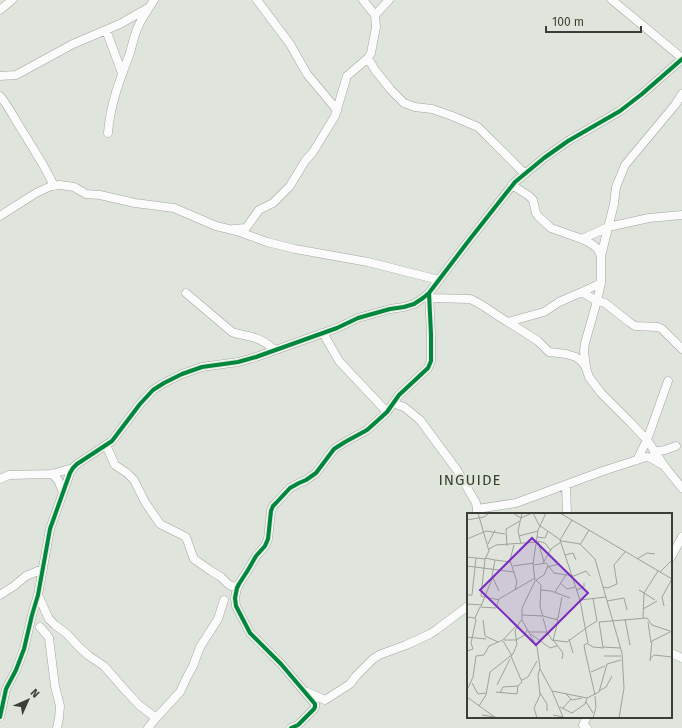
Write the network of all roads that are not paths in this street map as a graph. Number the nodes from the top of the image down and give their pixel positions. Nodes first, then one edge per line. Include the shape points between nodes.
1 (12, 0) edge
2 (154, 0) edge
3 (257, 0) edge
4 (363, 0) edge
5 (389, 0) edge
6 (612, 0) edge
7 (148, 8) junction
8 (0, 10) edge
9 (376, 15) junction
10 (106, 30) junction
11 (368, 58) junction
12 (682, 58) edge
13 (122, 73) junction
14 (0, 76) edge
15 (682, 94) edge
16 (0, 96) edge
17 (337, 110) junction
18 (108, 133) dead end
19 (525, 174) junction
20 (54, 186) junction
21 (512, 186) junction
22 (682, 215) edge
23 (0, 216) edge
24 (608, 227) junction
25 (230, 229) junction
26 (582, 239) junction
27 (601, 256) junction
28 (439, 280) junction
29 (601, 283) junction
30 (582, 292) junction
31 (186, 294) dead end
32 (429, 296) junction
33 (597, 301) junction
34 (508, 322) junction
35 (323, 333) junction
36 (682, 349) edge
37 (275, 350) junction
38 (586, 368) junction
39 (668, 382) dead end
40 (393, 403) junction
41 (386, 412) junction
42 (646, 440) junction
43 (106, 445) junction
44 (676, 446) dead end
45 (654, 452) junction
46 (637, 460) junction
47 (665, 467) junction
48 (73, 468) junction
49 (52, 474) junction
50 (0, 475) edge
51 (9, 475) junction
52 (0, 479) edge
53 (566, 485) junction
54 (682, 488) edge
55 (63, 492) junction
56 (477, 512) edge
57 (568, 513) edge
58 (682, 537) edge
59 (672, 555) edge
60 (42, 569) junction
61 (238, 587) junction
62 (0, 595) edge
63 (38, 595) junction
64 (224, 600) dead end
65 (467, 607) edge
66 (55, 625) junction
67 (40, 627) junction
68 (26, 642) junction
69 (672, 653) edge
70 (682, 658) edge
71 (303, 690) junction
72 (0, 717) edge
73 (156, 718) junction
74 (57, 728) edge
75 (148, 728) edge
76 (291, 728) edge

1 - 8 street
2 - 7 street
3 - 17 street via 290,44 308,74
4 - 9 street
5 - 9 street
6 - 12 street
7 - 10 street
7 - 13 street via 137,28
9 - 11 street via 374,39
10 - 13 street
10 - 14 street via 73,44 16,75
11 - 17 street via 347,76
11 - 19 street via 375,70 404,103 432,109 478,127
12 - 19 street via 620,111 568,141
13 - 18 street via 110,113
15 - 24 street via 625,165 616,187
16 - 20 street via 48,172
17 - 25 street via 290,186 273,203 259,210 246,228
19 - 21 street
20 - 23 street via 36,193
20 - 25 street via 74,187 86,194 174,208 216,226
21 - 26 street via 534,200 536,213 551,228
21 - 28 street
22 - 24 street via 649,218
24 - 26 street
24 - 27 street
25 - 28 street via 295,249 368,262
26 - 27 street via 597,248
27 - 29 street
28 - 32 street
29 - 30 street
29 - 33 street
30 - 33 street
30 - 34 street via 544,312
31 - 37 street via 232,332 262,340
32 - 34 street via 470,299
32 - 35 street via 404,308 370,314
32 - 40 street via 430,364
33 - 36 street via 605,303 635,326 662,329
33 - 38 street via 585,343
34 - 38 street via 534,338 549,352 576,357
35 - 37 street
35 - 41 street via 338,361
37 - 43 street via 256,358 202,367 164,383 146,397
38 - 42 street via 589,377 601,393
39 - 42 street
40 - 41 street
40 - 56 street via 409,410 420,420 457,470 473,498
41 - 61 street via 367,430 334,449 316,473 290,488 273,506 267,543 256,556
42 - 45 street
42 - 46 street
43 - 48 street
43 - 61 street via 115,465 134,480 160,524 186,537 194,558 231,586
44 - 45 street
45 - 47 street
46 - 47 street via 652,458
46 - 53 street
47 - 54 street
48 - 49 street
48 - 55 street
49 - 51 street
49 - 55 street
50 - 51 street
51 - 52 street
53 - 56 street via 516,503
53 - 57 street
55 - 60 street via 50,529
58 - 59 street
60 - 62 street via 26,576
60 - 63 street
61 - 71 street via 236,606 248,629
63 - 66 street via 47,616
63 - 68 street
64 - 73 street via 218,619 200,646 194,666 180,692
65 - 71 street via 430,634 373,659 350,684 325,700
66 - 67 street
66 - 73 street via 104,666 138,705
67 - 68 street
67 - 74 street via 49,638 60,706
68 - 72 street via 6,689
69 - 70 street
71 - 76 street via 313,700 315,707 298,725
73 - 75 street

